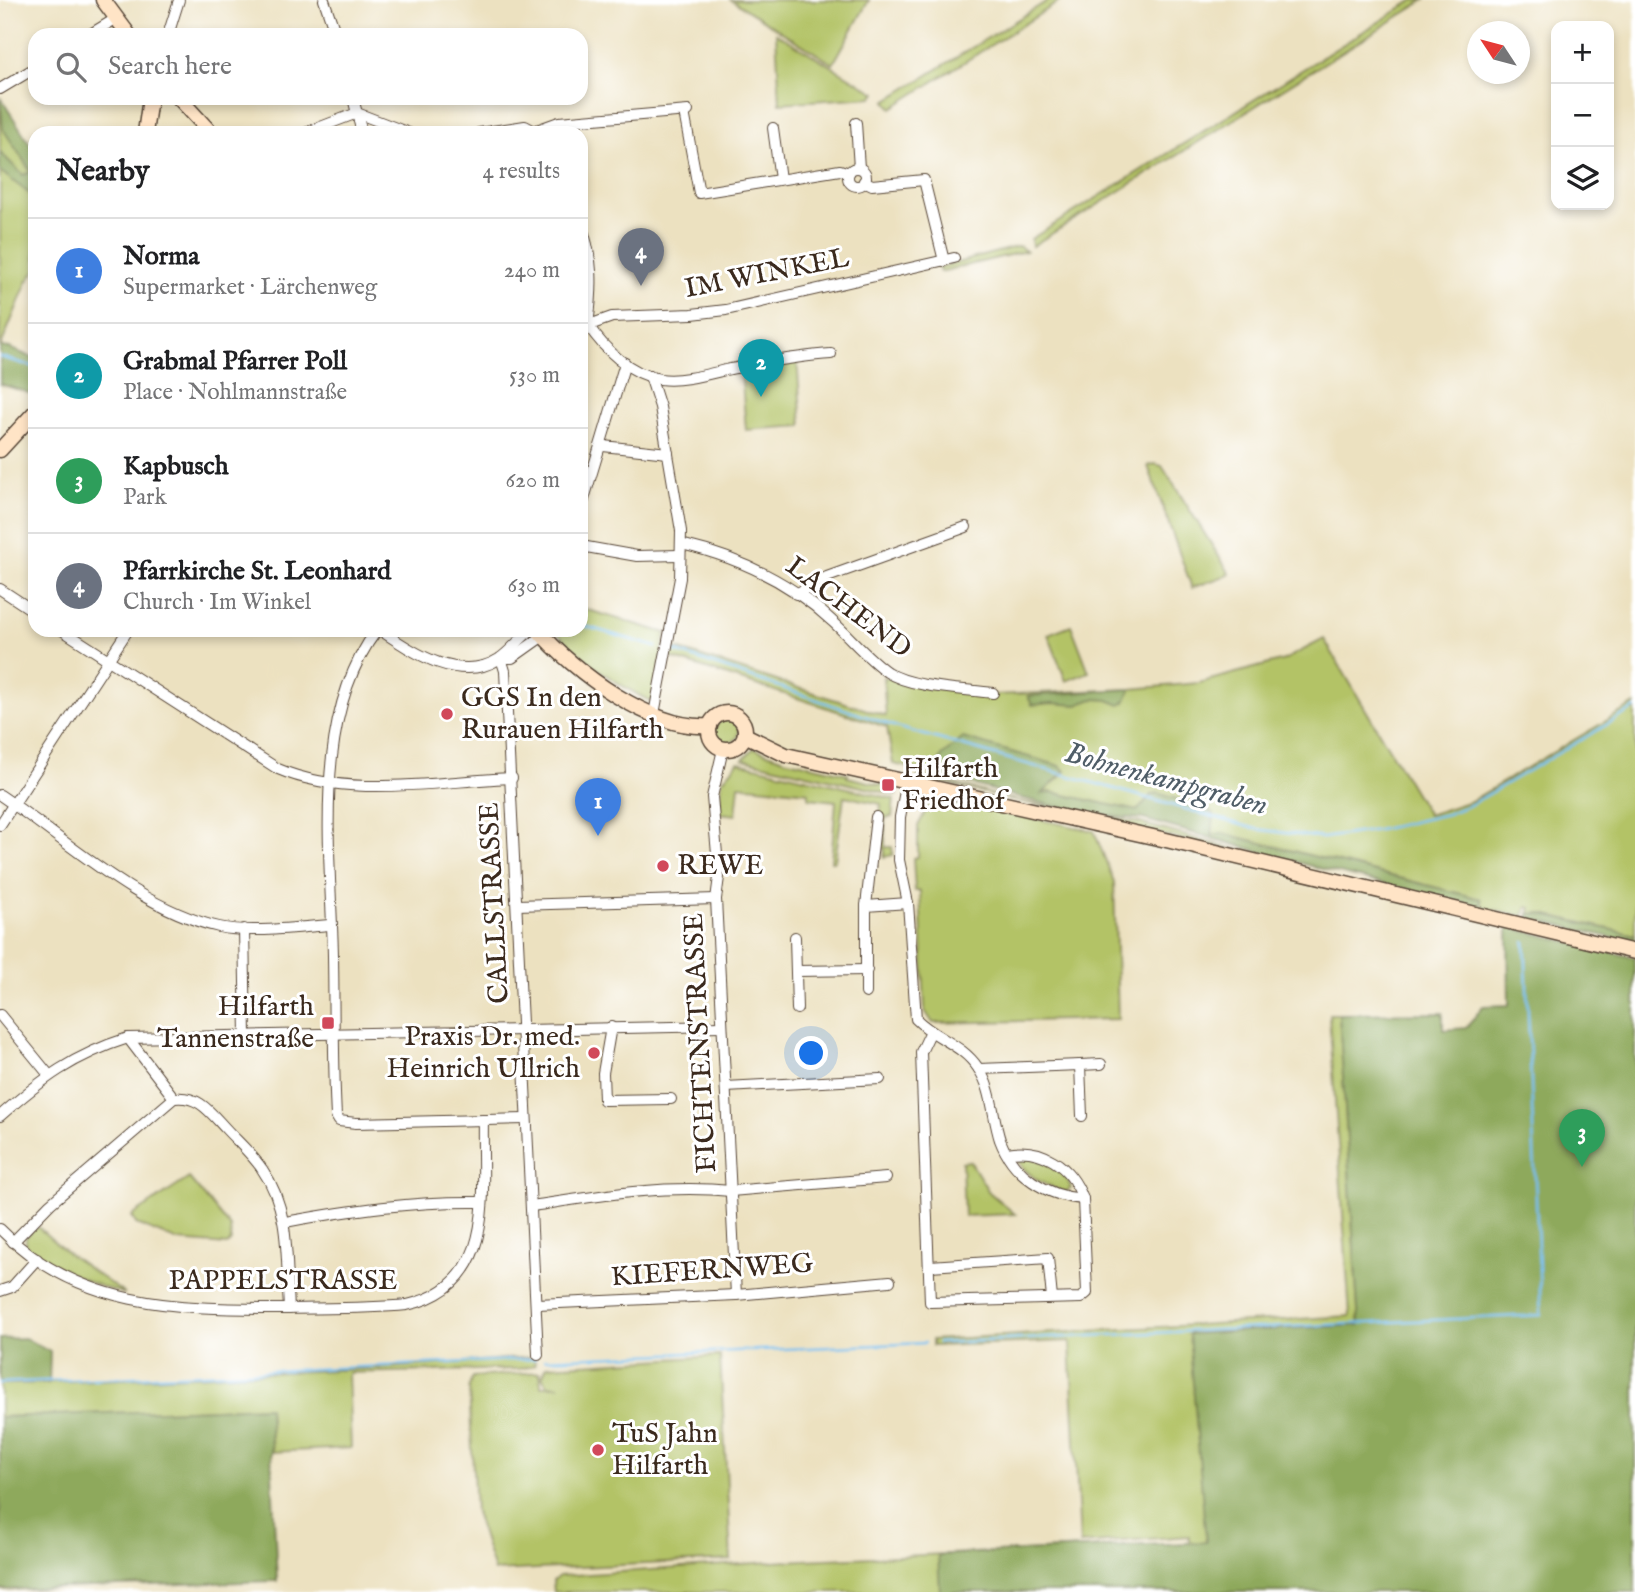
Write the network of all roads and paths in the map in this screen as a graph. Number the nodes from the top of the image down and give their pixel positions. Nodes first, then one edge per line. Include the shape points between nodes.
1 (179, 0) edge
2 (324, 0) edge
3 (106, 2) edge
4 (117, 18) junction
5 (101, 28) edge
6 (124, 28) edge
7 (170, 28) edge
8 (333, 28) edge
9 (28, 72) edge
10 (0, 89) edge
11 (149, 105) edge
12 (185, 105) edge
13 (355, 105) edge
14 (357, 113) junction
15 (856, 123) dead end
16 (146, 126) edge
17 (205, 126) edge
18 (323, 126) edge
19 (360, 126) edge
20 (391, 126) edge
21 (551, 126) edge
22 (773, 128) dead end
23 (859, 168) junction
24 (849, 173) junction
25 (780, 179) junction
26 (864, 181) junction
27 (588, 242) edge
28 (588, 307) edge
29 (588, 325) edge
30 (588, 330) edge
31 (831, 354) dead end
32 (625, 363) junction
33 (650, 376) junction
34 (28, 419) edge
35 (603, 446) junction
36 (1, 447) edge
37 (668, 453) junction
38 (594, 465) junction
39 (588, 467) edge
40 (588, 485) edge
41 (966, 527) dead end
42 (681, 544) junction
43 (588, 547) edge
44 (679, 555) junction
45 (0, 589) edge
46 (796, 594) junction
47 (28, 607) edge
48 (73, 637) edge
49 (123, 637) edge
50 (372, 637) edge
51 (389, 637) edge
52 (532, 637) edge
53 (543, 637) edge
54 (501, 658) junction
55 (109, 659) junction
56 (993, 693) dead end
57 (654, 714) junction
58 (710, 726) junction
59 (745, 735) junction
60 (723, 748) junction
61 (512, 778) junction
62 (907, 781) junction
63 (331, 784) junction
64 (0, 794) edge
65 (15, 804) junction
66 (876, 817) dead end
67 (0, 825) edge
68 (716, 899) junction
69 (908, 903) junction
70 (517, 905) junction
71 (866, 906) junction
72 (331, 925) junction
73 (244, 929) junction
74 (795, 937) dead end
75 (1635, 952) edge
76 (867, 970) junction
77 (796, 971) junction
78 (866, 993) dead end
79 (797, 1009) dead end
80 (0, 1015) edge
81 (722, 1026) junction
82 (611, 1027) junction
83 (523, 1028) junction
84 (931, 1031) junction
85 (333, 1034) junction
86 (246, 1035) junction
87 (128, 1038) junction
88 (1101, 1064) dead end
89 (1080, 1065) junction
90 (979, 1069) junction
91 (49, 1075) junction
92 (880, 1079) dead end
93 (726, 1087) junction
94 (174, 1098) junction
95 (671, 1099) dead end
96 (0, 1116) edge
97 (1082, 1116) dead end
98 (526, 1119) junction
99 (483, 1120) junction
100 (1007, 1153) junction
101 (886, 1178) dead end
102 (731, 1191) junction
103 (1083, 1199) junction
104 (480, 1202) junction
105 (532, 1206) junction
106 (285, 1222) junction
107 (0, 1229) edge
108 (13, 1242) junction
109 (37, 1259) junction
110 (930, 1266) junction
111 (890, 1281) dead end
112 (0, 1292) edge
113 (736, 1295) junction
114 (1052, 1298) junction
115 (537, 1304) junction
116 (289, 1309) junction
117 (538, 1355) dead end

1 - 7 street
2 - 8 street
3 - 4 main road
4 - 5 street
4 - 6 main road
9 - 10 street
11 - 16 main road
12 - 17 main road
13 - 14 street
14 - 18 street
14 - 19 street
14 - 20 street
15 - 23 street
21 - 25 street via 688,111 699,193
22 - 25 street
23 - 24 street
23 - 26 street via 866,175
24 - 25 street via 839,170
24 - 26 street via 851,184
26 - 29 street, IM WINKEL via 872,185 924,180 949,260 726,310 612,317
27 - 28 street via 594,279
30 - 32 street
31 - 33 street via 796,356 678,379
32 - 33 street
32 - 35 street
33 - 37 street
34 - 36 main road
35 - 37 street
35 - 38 street
37 - 42 street
38 - 39 street
38 - 40 street
41 - 46 street via 827,577
42 - 44 street
42 - 46 street, LACHEND via 737,559
43 - 44 street via 637,556
44 - 57 street via 680,578
45 - 47 street
46 - 56 street, LACHEND via 830,618 889,673 916,682
48 - 55 street
49 - 55 street
50 - 63 street via 346,684 340,705
51 - 54 street via 448,666 479,667
52 - 54 street via 512,658
53 - 57 main road via 587,675
54 - 61 street, CALLSTRASSE
55 - 63 street via 278,769
55 - 65 street
57 - 58 main road via 676,723
58 - 59 main road via 718,715 732,713 743,722
58 - 60 main road via 712,741
59 - 60 main road via 737,746
59 - 62 main road via 786,755
60 - 68 street, FICHTENSTRASSE via 712,797 719,877
61 - 63 street
61 - 70 street, CALLSTRASSE
62 - 69 street via 899,860
62 - 75 main road
63 - 72 street via 327,850
64 - 65 street
65 - 67 street
65 - 73 street via 139,893 174,912 221,928
66 - 71 street
68 - 70 street
68 - 81 street, FICHTENSTRASSE
69 - 71 street
69 - 84 street via 913,1010 916,1019
70 - 83 street, CALLSTRASSE
71 - 76 street
72 - 73 street
72 - 85 street
73 - 86 street
74 - 77 street
76 - 77 street
76 - 78 street
77 - 79 street
80 - 91 street
81 - 82 street
81 - 93 street, FICHTENSTRASSE
82 - 83 street
82 - 95 street via 603,1073 604,1100
83 - 85 street
83 - 98 street, CALLSTRASSE
84 - 90 street via 963,1050
84 - 110 street via 921,1052
85 - 86 street
85 - 99 street via 339,1121
86 - 87 street
87 - 91 street via 93,1049
87 - 94 street
88 - 89 street
89 - 90 street
89 - 97 street
90 - 100 street
91 - 96 street
92 - 93 street
93 - 102 street, FICHTENSTRASSE
94 - 106 street via 192,1099 204,1106 262,1167
94 - 108 street via 50,1204
98 - 99 street
98 - 105 street, CALLSTRASSE
99 - 104 street, PAPPELSTRASSE
100 - 103 street via 1026,1178 1063,1197
100 - 103 street via 1027,1149 1047,1156 1076,1179
101 - 102 street
102 - 105 street via 610,1194
102 - 113 street, FICHTENSTRASSE
103 - 114 street via 1087,1293 1081,1298
104 - 106 street via 366,1207
104 - 116 street, PAPPELSTRASSE via 476,1250 456,1280 435,1296 399,1306
105 - 115 street, CALLSTRASSE
106 - 116 street
107 - 108 street, PAPPELSTRASSE
108 - 109 street, PAPPELSTRASSE
109 - 112 street via 12,1287
109 - 116 street, PAPPELSTRASSE via 88,1287 140,1302 194,1309
110 - 114 street via 930,1302
110 - 114 street via 1048,1258
111 - 113 street, KIEFERNWEG
113 - 115 street, KIEFERNWEG
115 - 117 street, CALLSTRASSE

